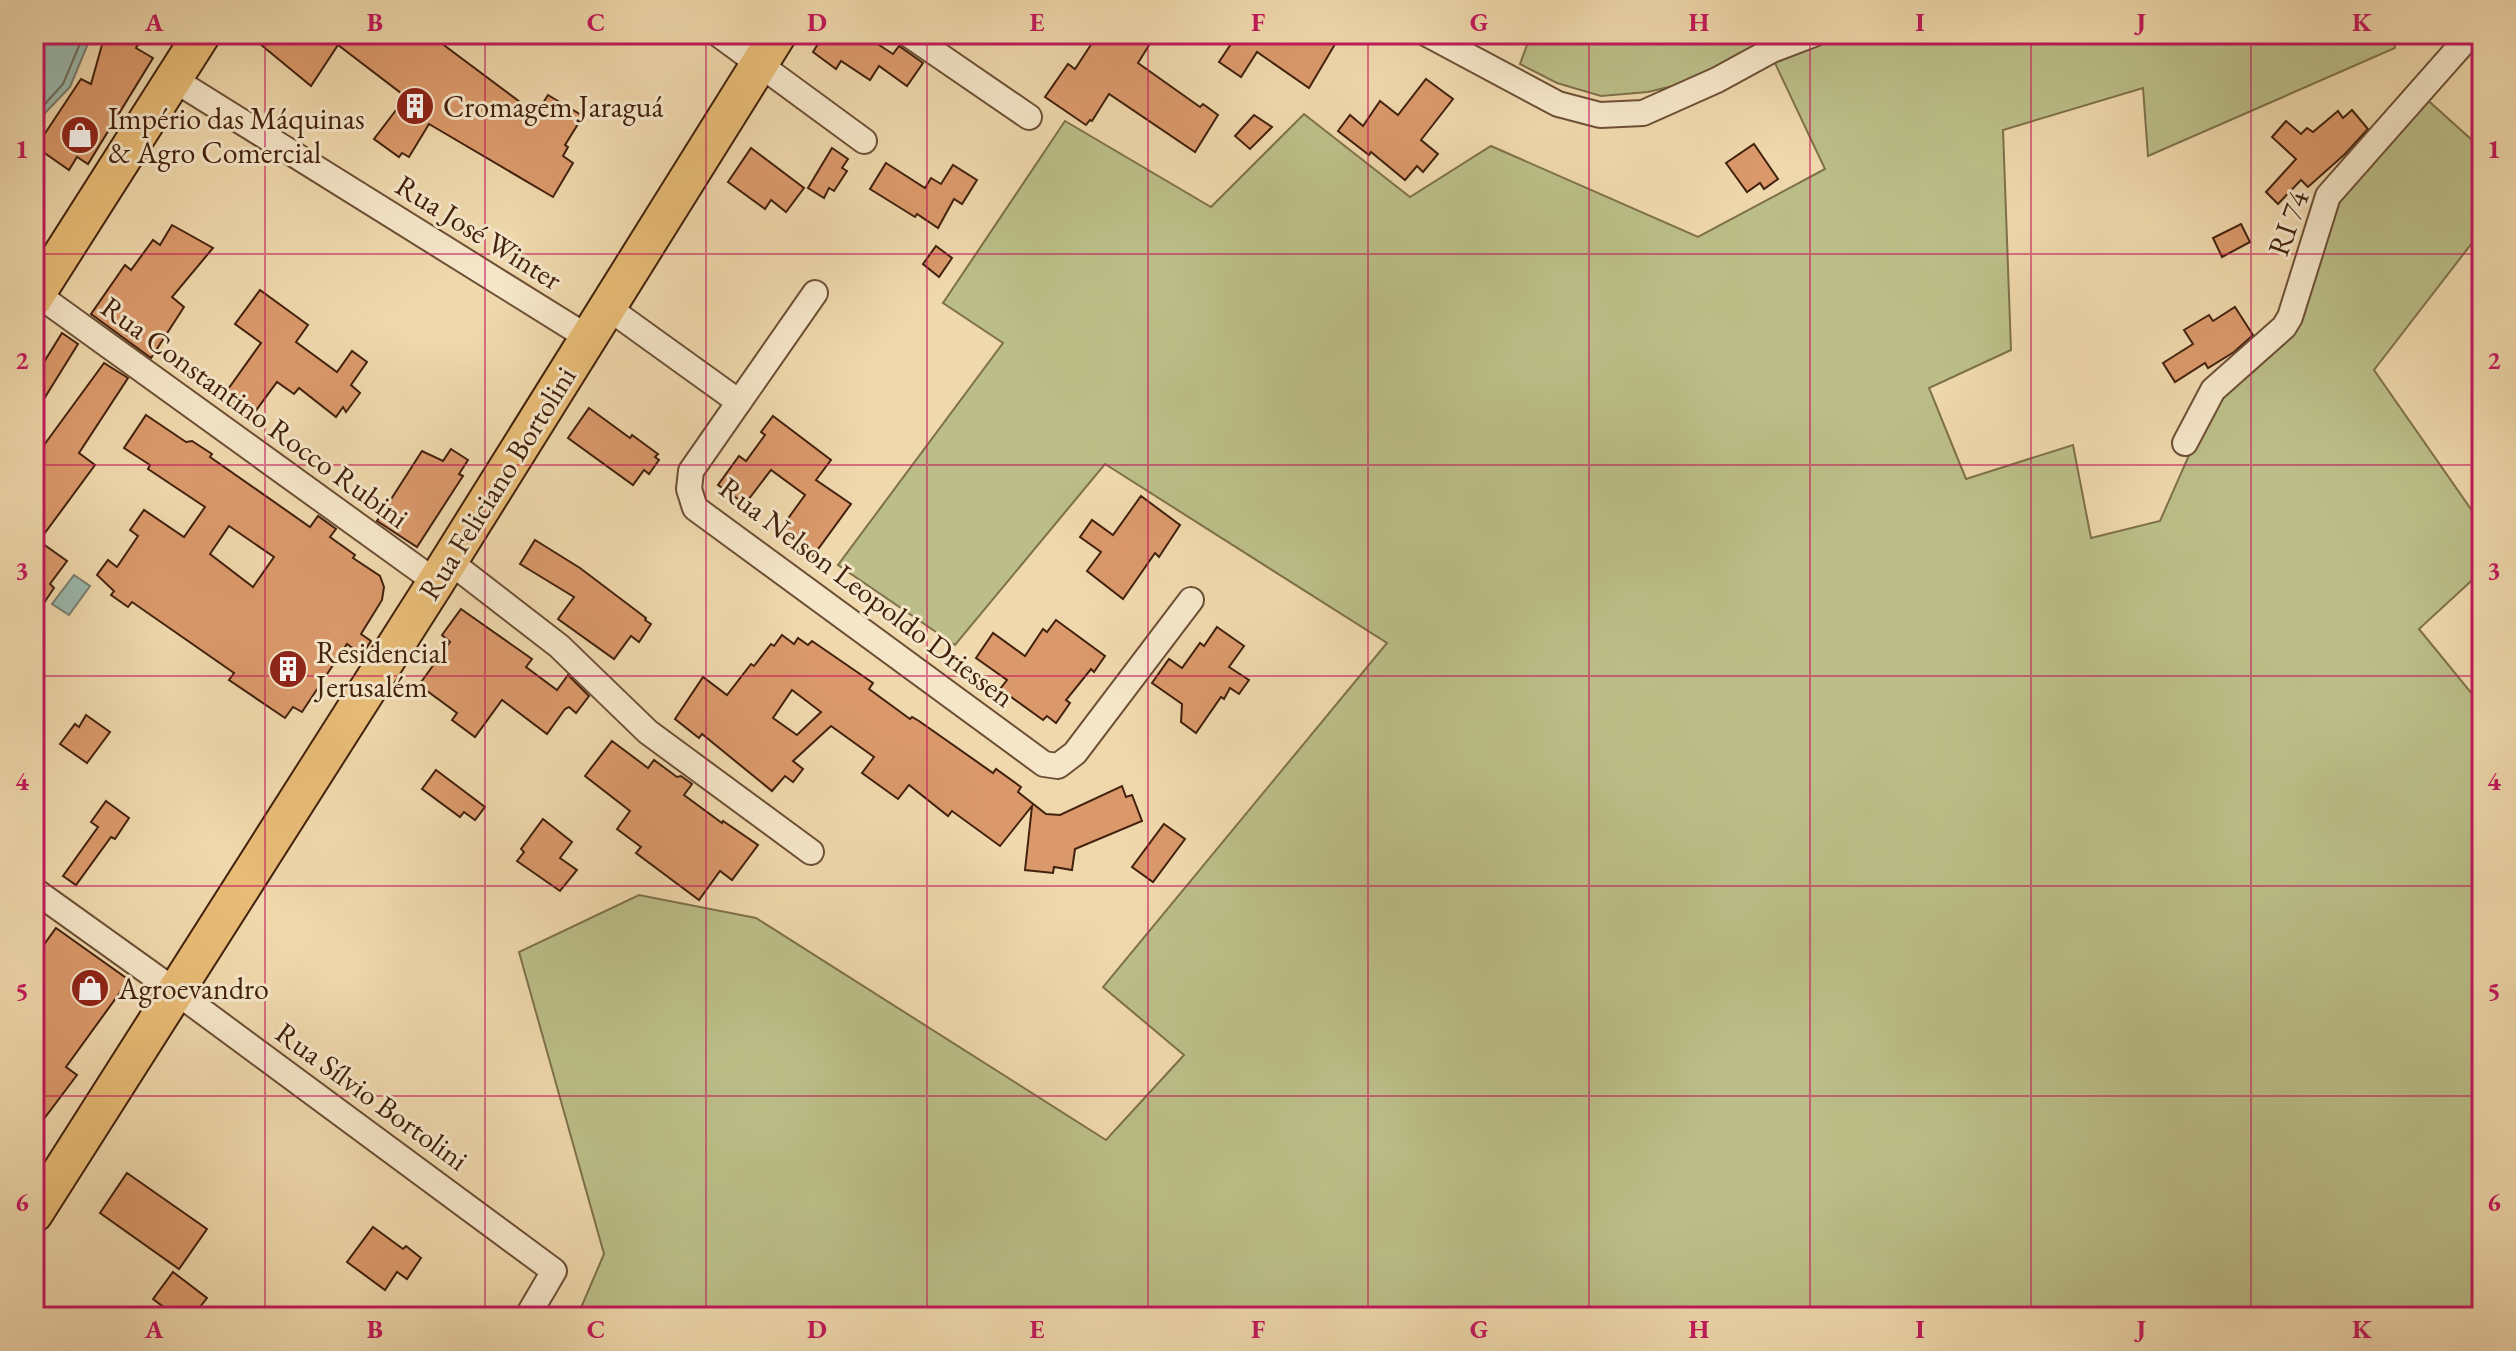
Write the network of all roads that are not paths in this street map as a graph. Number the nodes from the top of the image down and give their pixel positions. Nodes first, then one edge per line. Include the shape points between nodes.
1 (202, 34) edge
2 (718, 34) edge
3 (778, 34) edge
4 (908, 34) edge
5 (1427, 34) edge
6 (1814, 34) edge
7 (2471, 34) edge
8 (758, 65) junction
9 (173, 79) junction
10 (1029, 117) dead end
11 (864, 141) dead end
12 (815, 293) dead end
13 (35, 296) edge
14 (607, 307) junction
15 (587, 337) junction
16 (739, 402) junction
17 (2185, 443) dead end
18 (442, 571) junction
19 (1191, 600) dead end
20 (811, 852) dead end
21 (34, 890) edge
22 (175, 991) junction
23 (34, 1214) edge
24 (527, 1317) edge

1 - 9 main road
2 - 8 street
3 - 8 main road, Rua Feliciano Bortolini
4 - 10 street
5 - 6 street via 1558,104 1600,115 1643,113
7 - 17 street, RI 74 via 2328,196 2290,317 2213,390
8 - 11 street
8 - 14 main road, Rua Feliciano Bortolini
9 - 13 main road
9 - 15 street, Rua José Winter
12 - 16 street, Rua Nelson Leopoldo Driessen
13 - 18 street, Rua Constantino Rocco Rubini
14 - 15 main road, Rua Feliciano Bortolini
14 - 16 street
15 - 18 main road, Rua Feliciano Bortolini
16 - 19 street, Rua Nelson Leopoldo Driessen via 691,471 695,508 1044,764 1058,766 1075,753
18 - 20 street, Rua Constantino Rocco Rubini via 559,646 648,732
18 - 22 main road, Rua Feliciano Bortolini
21 - 22 street, Rua Sílvio Bortolini
22 - 23 main road, Rua Feliciano Bortolini
22 - 24 street, Rua Sílvio Bortolini via 554,1271

